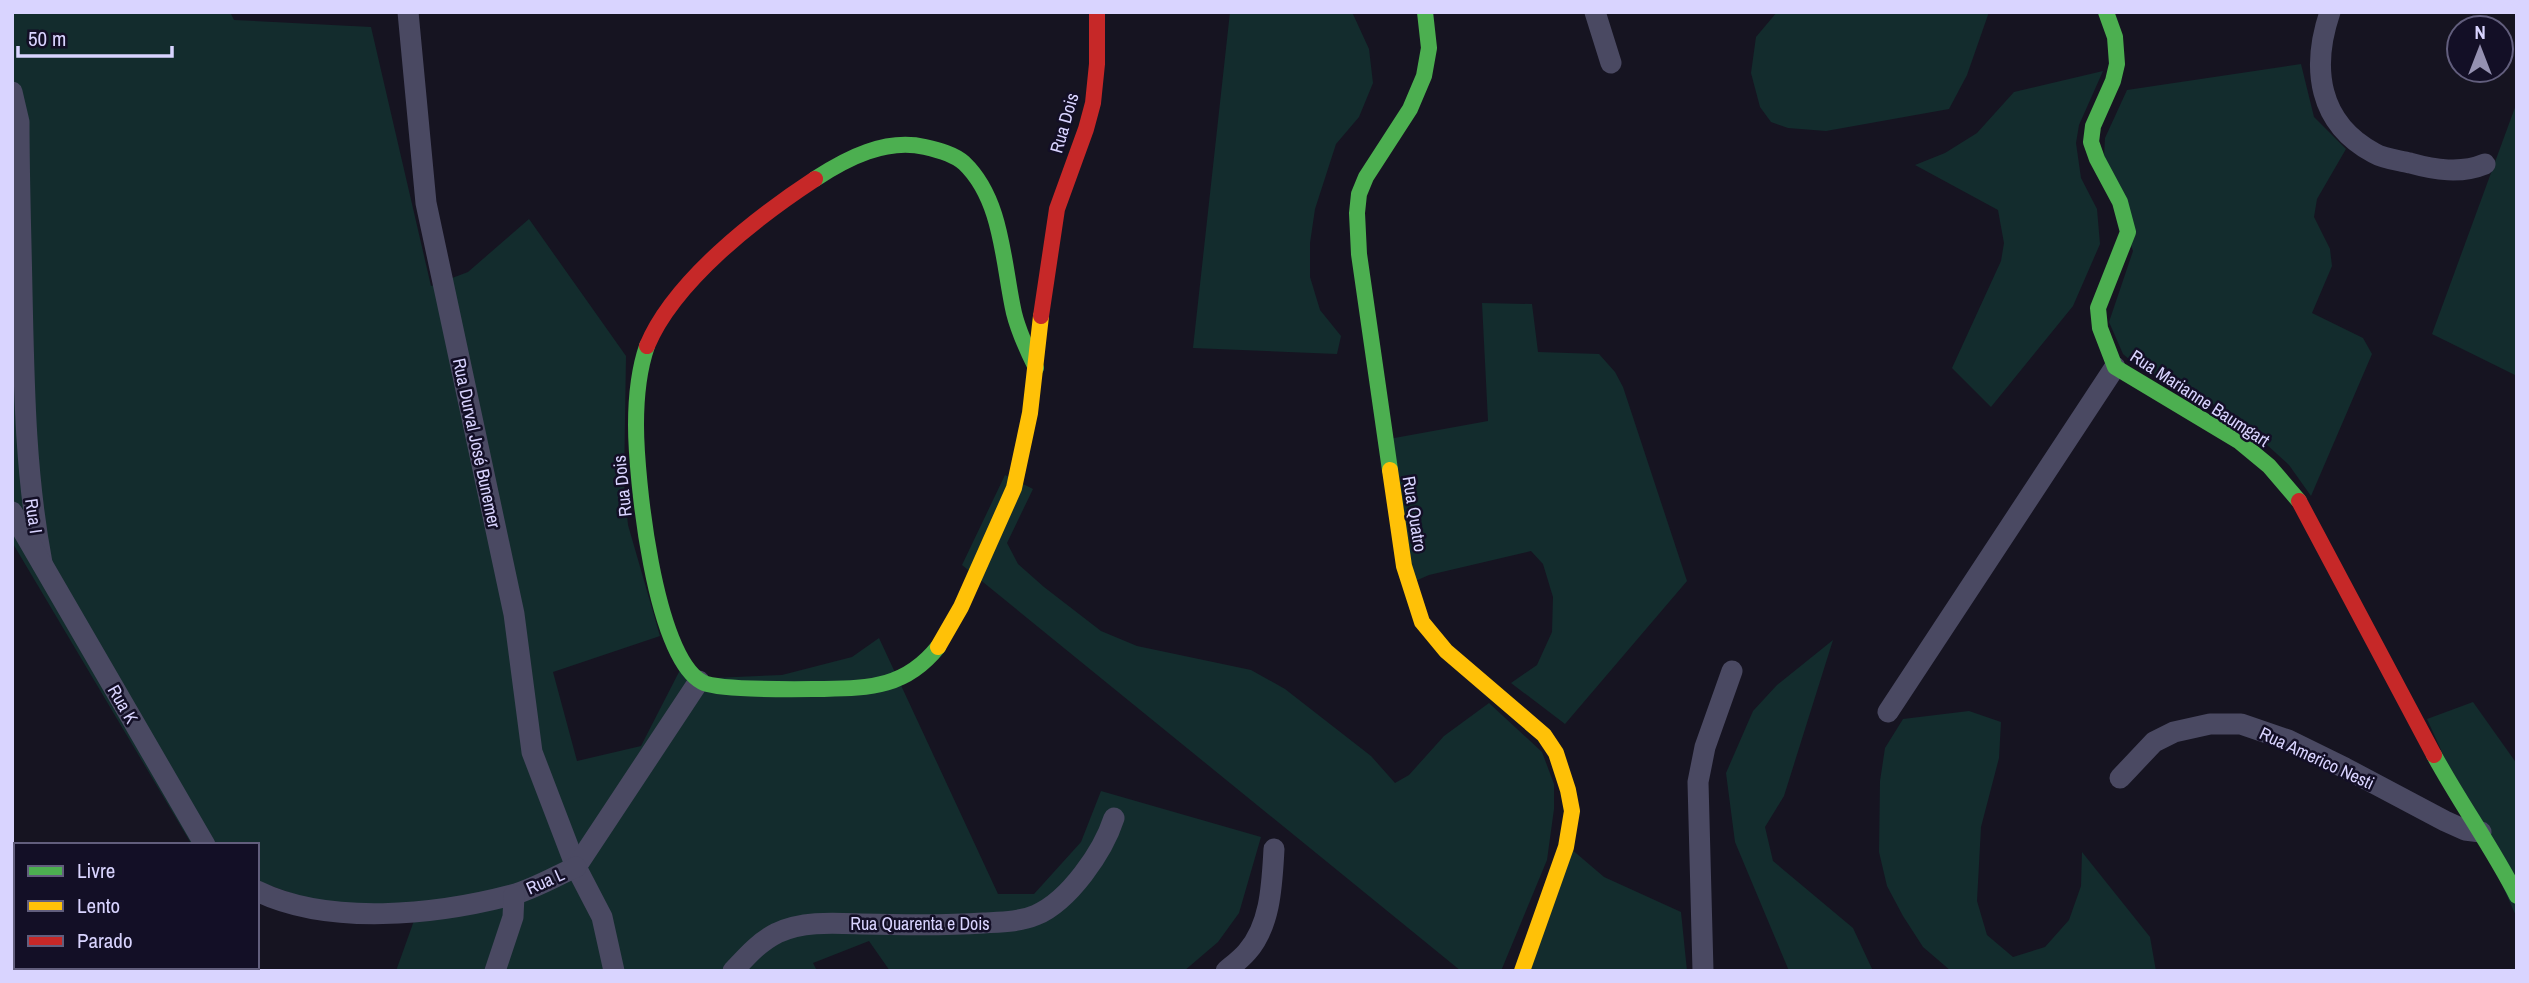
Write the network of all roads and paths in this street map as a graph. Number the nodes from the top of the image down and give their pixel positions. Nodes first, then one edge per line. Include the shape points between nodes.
1 (408, 12) edge
2 (1097, 12) edge
3 (1425, 12) edge
4 (1595, 12) edge
5 (2330, 12) edge
6 (2112, 17) edge
7 (1611, 63) dead end
8 (12, 92) edge
9 (2485, 164) dead end
10 (2115, 367) junction
11 (1036, 368) junction
12 (12, 512) edge
13 (42, 563) junction
14 (1732, 671) dead end
15 (699, 681) junction
16 (1888, 712) dead end
17 (2120, 778) dead end
18 (1114, 818) dead end
19 (2481, 832) junction
20 (204, 843) edge
21 (1275, 849) dead end
22 (576, 867) junction
23 (259, 892) edge
24 (514, 895) junction
25 (2517, 896) edge
26 (495, 971) edge
27 (614, 971) edge
28 (733, 971) edge
29 (1226, 971) edge
30 (1522, 971) edge
31 (1703, 971) edge

1 - 22 street, Rua Durval José Bunemer via 426,203 514,614 532,752
2 - 11 street, Rua Dois via 1099,40 1089,118 1054,221
3 - 30 street, Rua Quatro via 1429,48 1424,76 1410,109 1359,194 1359,254 1404,566 1422,622 1446,652 1544,735 1568,790 1572,811 1566,847
4 - 7 street
5 - 9 street via 2319,56 2322,83 2331,114 2350,138 2376,155 2422,166 2464,170
6 - 10 street, Rua Marianne Baumgart via 2114,80 2097,114 2091,144 2127,221 2128,232 2098,308 2100,328
8 - 13 street, Rua I via 19,122 26,450
10 - 16 street
10 - 19 street, Rua Marianne Baumgart via 2239,442 2295,495 2455,794
11 - 15 street, Rua Dois via 1017,479 954,625 925,661 892,682 853,688 717,687
11 - 15 street, Rua Dois via 1021,337 985,194 963,161 937,150 912,144 884,146 843,162 784,199 715,255 687,284 651,335 637,396 638,462 653,578 670,633
12 - 13 street, Rua K
13 - 20 street, Rua K
14 - 31 street via 1705,747 1698,782
15 - 22 street
17 - 19 street, Rua Americo Nesti via 2154,741 2174,732 2210,724 2241,724 2299,746 2445,821
18 - 28 street, Rua Quarenta e Dois via 1091,863 1054,905 1034,916 942,926 797,926 757,946
19 - 25 street, Rua Marianne Baumgart
21 - 29 street via 1271,896 1261,930 1248,951
22 - 24 street, Rua L
22 - 27 street via 602,917
23 - 24 street via 293,905 377,915
24 - 26 street via 513,916

